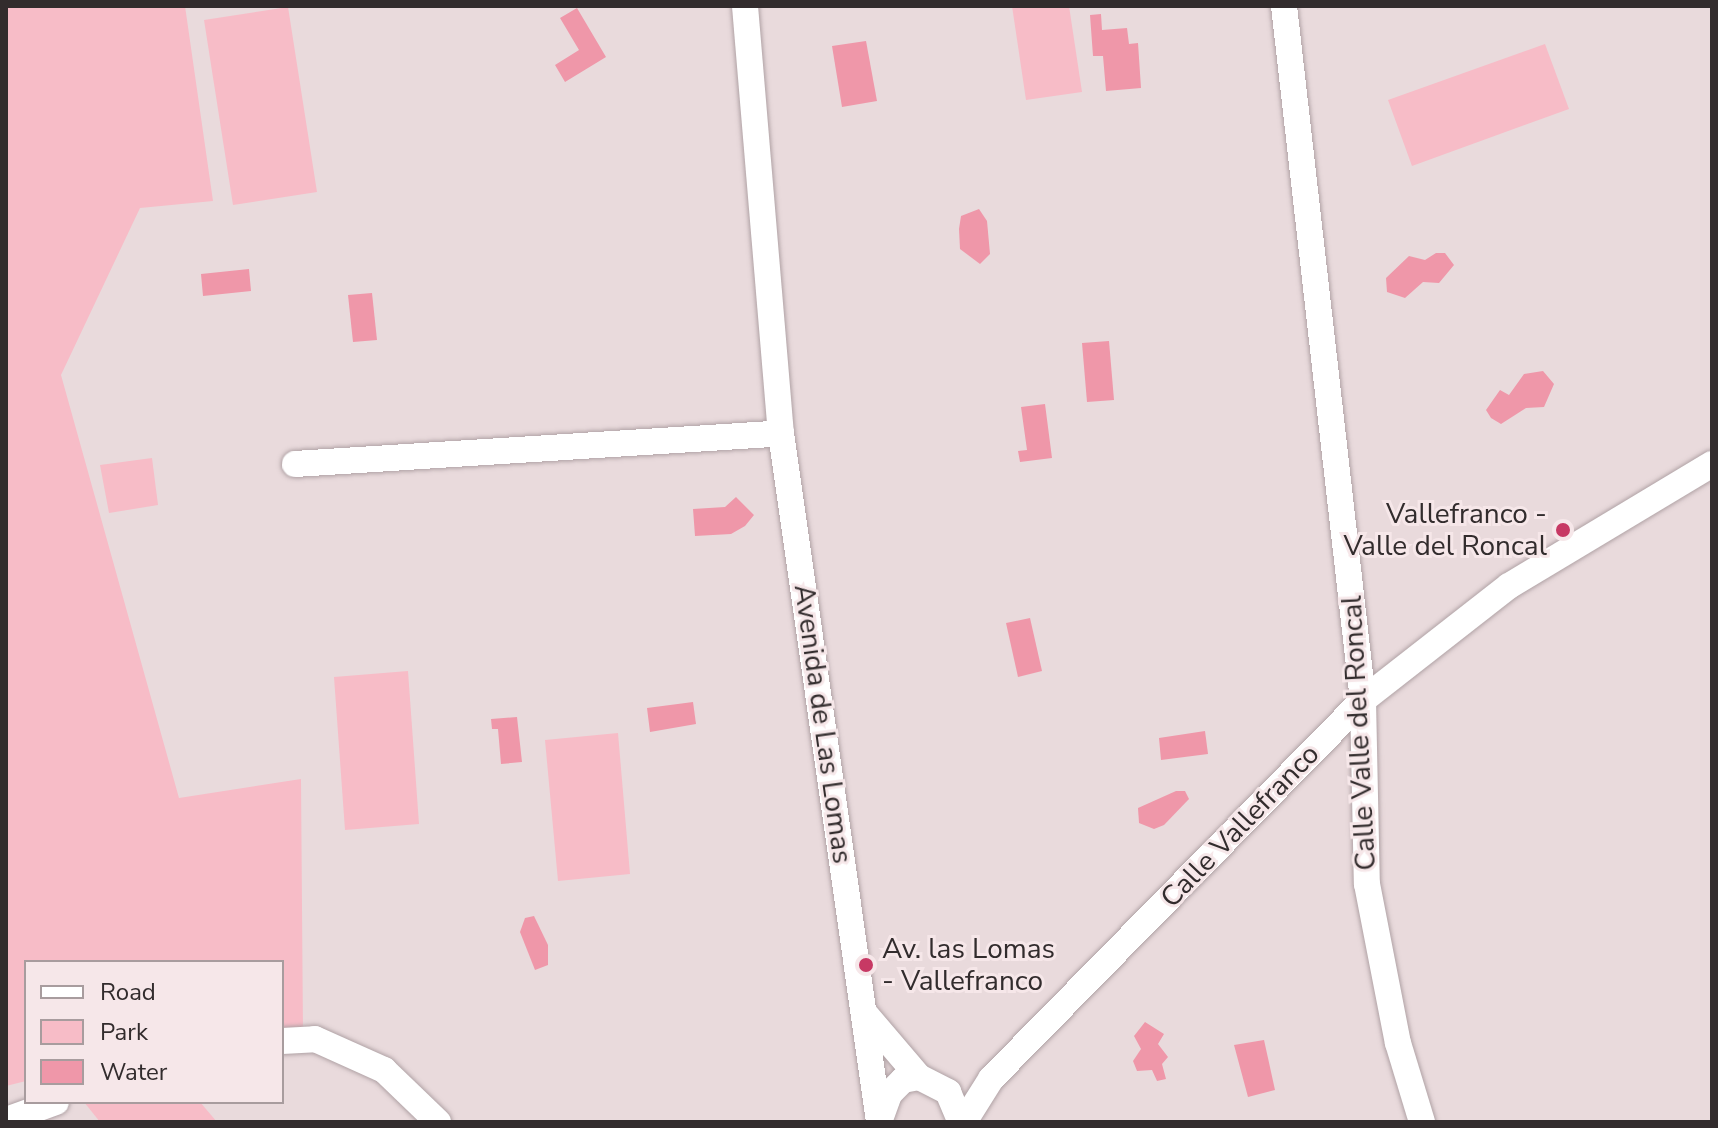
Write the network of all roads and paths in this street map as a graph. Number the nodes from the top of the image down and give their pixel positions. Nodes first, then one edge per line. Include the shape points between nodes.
1 (745, 6) edge
2 (1284, 6) edge
3 (781, 433) junction
4 (295, 464) dead end
5 (1712, 464) edge
6 (1363, 700) junction
7 (866, 1015) junction
8 (284, 1041) edge
9 (919, 1077) junction
10 (50, 1104) edge
11 (6, 1120) edge
12 (438, 1122) edge
13 (879, 1122) edge
14 (963, 1122) edge
15 (1422, 1122) edge

1 - 3 street, Avenida de Las Lomas
2 - 6 street, Calle Valle del Roncal
3 - 4 street
3 - 7 street, Avenida de Las Lomas
5 - 6 street, Calle Vallefranco via 1509,586
6 - 14 street, Calle Vallefranco via 991,1079
6 - 15 street, Calle Valle del Roncal via 1367,884 1398,1043
7 - 9 street
7 - 13 street, Avenida de Las Lomas
8 - 12 street via 315,1039 384,1070
9 - 13 street via 903,1080 889,1094
9 - 14 street via 948,1092
10 - 11 street

